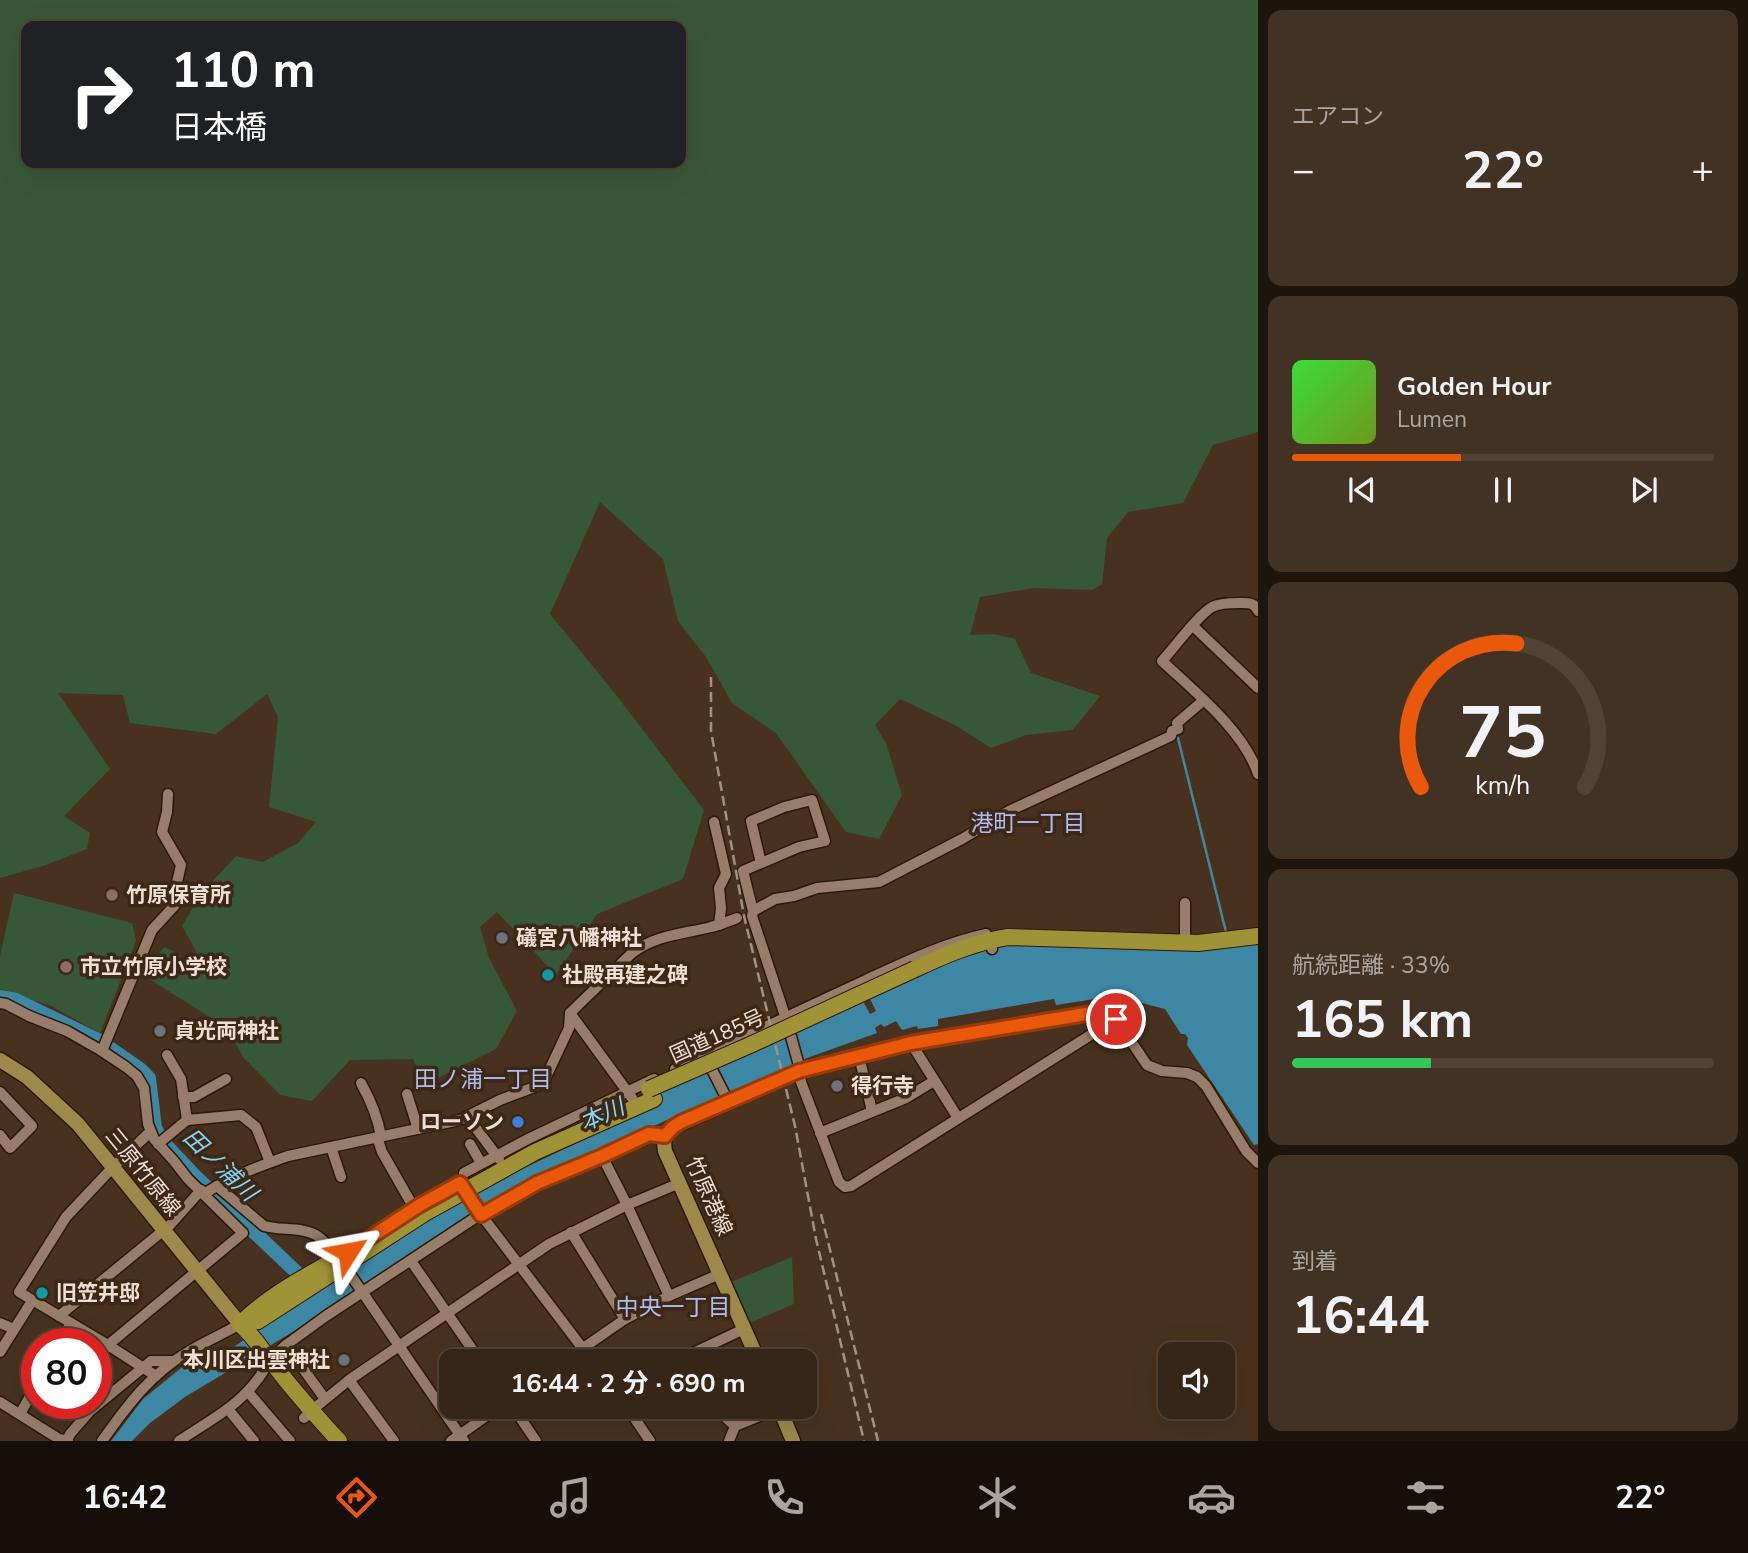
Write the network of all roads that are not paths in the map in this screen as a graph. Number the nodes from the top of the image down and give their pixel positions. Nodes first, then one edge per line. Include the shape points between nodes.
1 (1258, 611) edge
2 (1193, 626) junction
3 (1258, 688) edge
4 (1204, 701) junction
5 (1257, 765) edge
6 (168, 794) dead end
7 (714, 822) dead end
8 (761, 863) junction
9 (1185, 902) dead end
10 (753, 911) junction
11 (737, 918) dead end
12 (719, 925) junction
13 (1258, 929) edge
14 (1258, 936) edge
15 (1185, 939) junction
16 (988, 940) junction
17 (1258, 946) edge
18 (2, 1006) edge
19 (570, 1013) junction
20 (1116, 1019) junction
21 (786, 1020) junction
22 (911, 1043) junction
23 (104, 1047) junction
24 (167, 1055) dead end
25 (859, 1056) junction
26 (706, 1058) junction
27 (0, 1060) edge
28 (798, 1067) junction
29 (226, 1079) dead end
30 (934, 1080) junction
31 (361, 1083) dead end
32 (0, 1092) edge
33 (407, 1094) dead end
34 (652, 1094) junction
35 (629, 1095) junction
36 (183, 1097) junction
37 (727, 1099) junction
38 (873, 1111) junction
39 (467, 1116) junction
40 (958, 1118) junction
41 (187, 1120) junction
42 (418, 1129) junction
43 (150, 1132) junction
44 (820, 1133) junction
45 (0, 1135) edge
46 (665, 1136) junction
47 (379, 1137) junction
48 (158, 1144) junction
49 (470, 1144) dead end
50 (331, 1147) junction
51 (602, 1156) junction
52 (270, 1162) junction
53 (501, 1162) junction
54 (481, 1163) junction
55 (1258, 1163) edge
56 (113, 1167) junction
57 (341, 1177) dead end
58 (680, 1183) junction
59 (464, 1186) junction
60 (208, 1190) junction
61 (627, 1205) junction
62 (414, 1208) junction
63 (480, 1213) junction
64 (163, 1230) junction
65 (571, 1232) junction
66 (411, 1261) junction
67 (343, 1265) junction
68 (520, 1265) junction
69 (197, 1271) junction
70 (720, 1274) junction
71 (360, 1290) junction
72 (669, 1296) junction
73 (32, 1301) junction
74 (447, 1314) junction
75 (59, 1316) junction
76 (625, 1319) junction
77 (0, 1323) edge
78 (71, 1323) junction
79 (68, 1328) edge
80 (79, 1328) edge
81 (14, 1329) junction
82 (744, 1329) junction
83 (246, 1332) junction
84 (112, 1342) edge
85 (286, 1345) junction
86 (112, 1348) edge
87 (399, 1348) junction
88 (582, 1348) joint
89 (472, 1349) edge
90 (702, 1349) edge
91 (753, 1349) edge
92 (0, 1352) edge
93 (265, 1360) junction
94 (173, 1361) junction
95 (143, 1368) junction
96 (156, 1376) junction
97 (349, 1380) junction
98 (249, 1393) junction
99 (325, 1399) junction
100 (0, 1402) edge
101 (228, 1409) junction
102 (20, 1414) joint
103 (307, 1414) junction
104 (484, 1419) edge
105 (521, 1419) edge
106 (635, 1419) edge
107 (727, 1419) edge
108 (752, 1419) edge
109 (784, 1419) edge
110 (735, 1426) junction
111 (195, 1430) junction
112 (458, 1439) edge
113 (63, 1440) edge
114 (102, 1441) edge
115 (178, 1441) edge
116 (204, 1441) edge
117 (254, 1441) edge
118 (290, 1441) edge
119 (328, 1441) edge
120 (339, 1441) edge
121 (394, 1441) edge
122 (536, 1441) edge
123 (650, 1441) edge
124 (729, 1441) edge
125 (793, 1441) edge

1 - 2 street via 1249,603 1225,603 1203,614
2 - 3 street
2 - 4 street via 1162,661
4 - 5 street
4 - 10 street via 1177,723 1171,736 1009,811 879,882 817,888 775,899
6 - 23 street via 162,832 180,865 175,905 152,930
7 - 12 street via 726,874 719,888
8 - 8 street via 825,841 812,800 751,821
8 - 10 street via 743,871
9 - 15 street
10 - 21 street
11 - 12 street
12 - 19 street via 643,944
13 - 15 street
14 - 15 highway, 国道185号 via 1210,942
15 - 16 highway, 国道185号
16 - 17 highway, 国道185号 via 1011,946 1201,952
16 - 21 street via 959,940 939,947
16 - 34 highway, 国道185号, bridge via 949,953
18 - 23 street
19 - 35 street
19 - 39 street via 569,1028 546,1077 537,1086
20 - 22 main road, 竹原港線 via 1098,1012
20 - 40 street
20 - 55 street via 1147,1065 1187,1073 1206,1086
21 - 26 street
21 - 28 street
22 - 25 main road, 竹原港線
22 - 30 street
23 - 43 street via 142,1082
24 - 36 street via 181,1079
25 - 28 main road, 竹原港線
25 - 38 street
26 - 35 street
26 - 37 street
27 - 56 main road, 三原竹原線 via 27,1077 78,1124
28 - 37 main road, 竹原港線
28 - 44 street
29 - 36 street via 194,1097
30 - 38 street
30 - 40 street
31 - 47 street via 379,1124
32 - 45 street via 32,1126 10,1148
33 - 42 street
34 - 35 highway, 国道185号
34 - 53 highway, 国道185号 via 535,1152
35 - 53 highway, 国道185号
36 - 41 street
37 - 46 main road, 竹原港線 via 681,1122
38 - 44 street
39 - 42 street
39 - 53 street
40 - 44 street via 845,1187
41 - 48 street
41 - 52 street via 241,1115 256,1127
42 - 47 street
43 - 48 street
43 - 56 street
46 - 51 street via 649,1134
46 - 58 main road, 竹原港線 via 666,1151
47 - 50 street
47 - 62 street via 382,1152
48 - 60 street via 188,1179
49 - 54 street
50 - 52 street
50 - 57 street
51 - 61 street
51 - 63 street
52 - 60 street
53 - 54 street
53 - 59 highway, 国道185号
54 - 59 street
56 - 64 main road, 三原竹原線
56 - 73 street via 65,1217 19,1292
58 - 61 street
58 - 70 main road, 竹原港線
59 - 62 highway, 国道185号
59 - 63 street
59 - 67 highway, 国道185号
60 - 64 street
60 - 67 street via 264,1226 307,1231 319,1237
60 - 69 street via 243,1233
61 - 65 street
61 - 72 street
62 - 67 highway, 国道185号
63 - 66 street
63 - 68 street
64 - 69 main road, 三原竹原線
64 - 75 street
65 - 68 street
65 - 76 street
66 - 71 street
66 - 74 street
67 - 71 street
67 - 83 highway, 国道185号 via 252,1312
68 - 74 street
68 - 88 street
69 - 83 main road, 三原竹原線
69 - 84 street
70 - 72 street
70 - 82 main road, 竹原港線
71 - 85 street
71 - 87 street
72 - 76 street
73 - 75 street
73 - 81 street
74 - 87 street
74 - 89 street
75 - 78 street
76 - 88 street
77 - 81 street
78 - 79 street
78 - 80 street
81 - 92 street
82 - 90 street
82 - 91 main road, 竹原港線
83 - 93 highway
83 - 94 street via 188,1351
85 - 93 street
85 - 99 street
86 - 95 street
87 - 97 street
87 - 112 street
93 - 98 street
93 - 103 highway
94 - 95 street via 151,1361
94 - 96 street
95 - 96 street
95 - 113 street
96 - 114 street via 133,1398
97 - 99 street
97 - 121 street
98 - 101 street
98 - 118 street
99 - 103 street
100 - 102 street
101 - 111 street
101 - 117 street
102 - 113 street
103 - 119 highway
103 - 120 highway
104 - 112 street
105 - 122 street
106 - 123 street
107 - 110 street
108 - 110 street
109 - 125 main road
110 - 124 street
111 - 115 street
111 - 116 street

